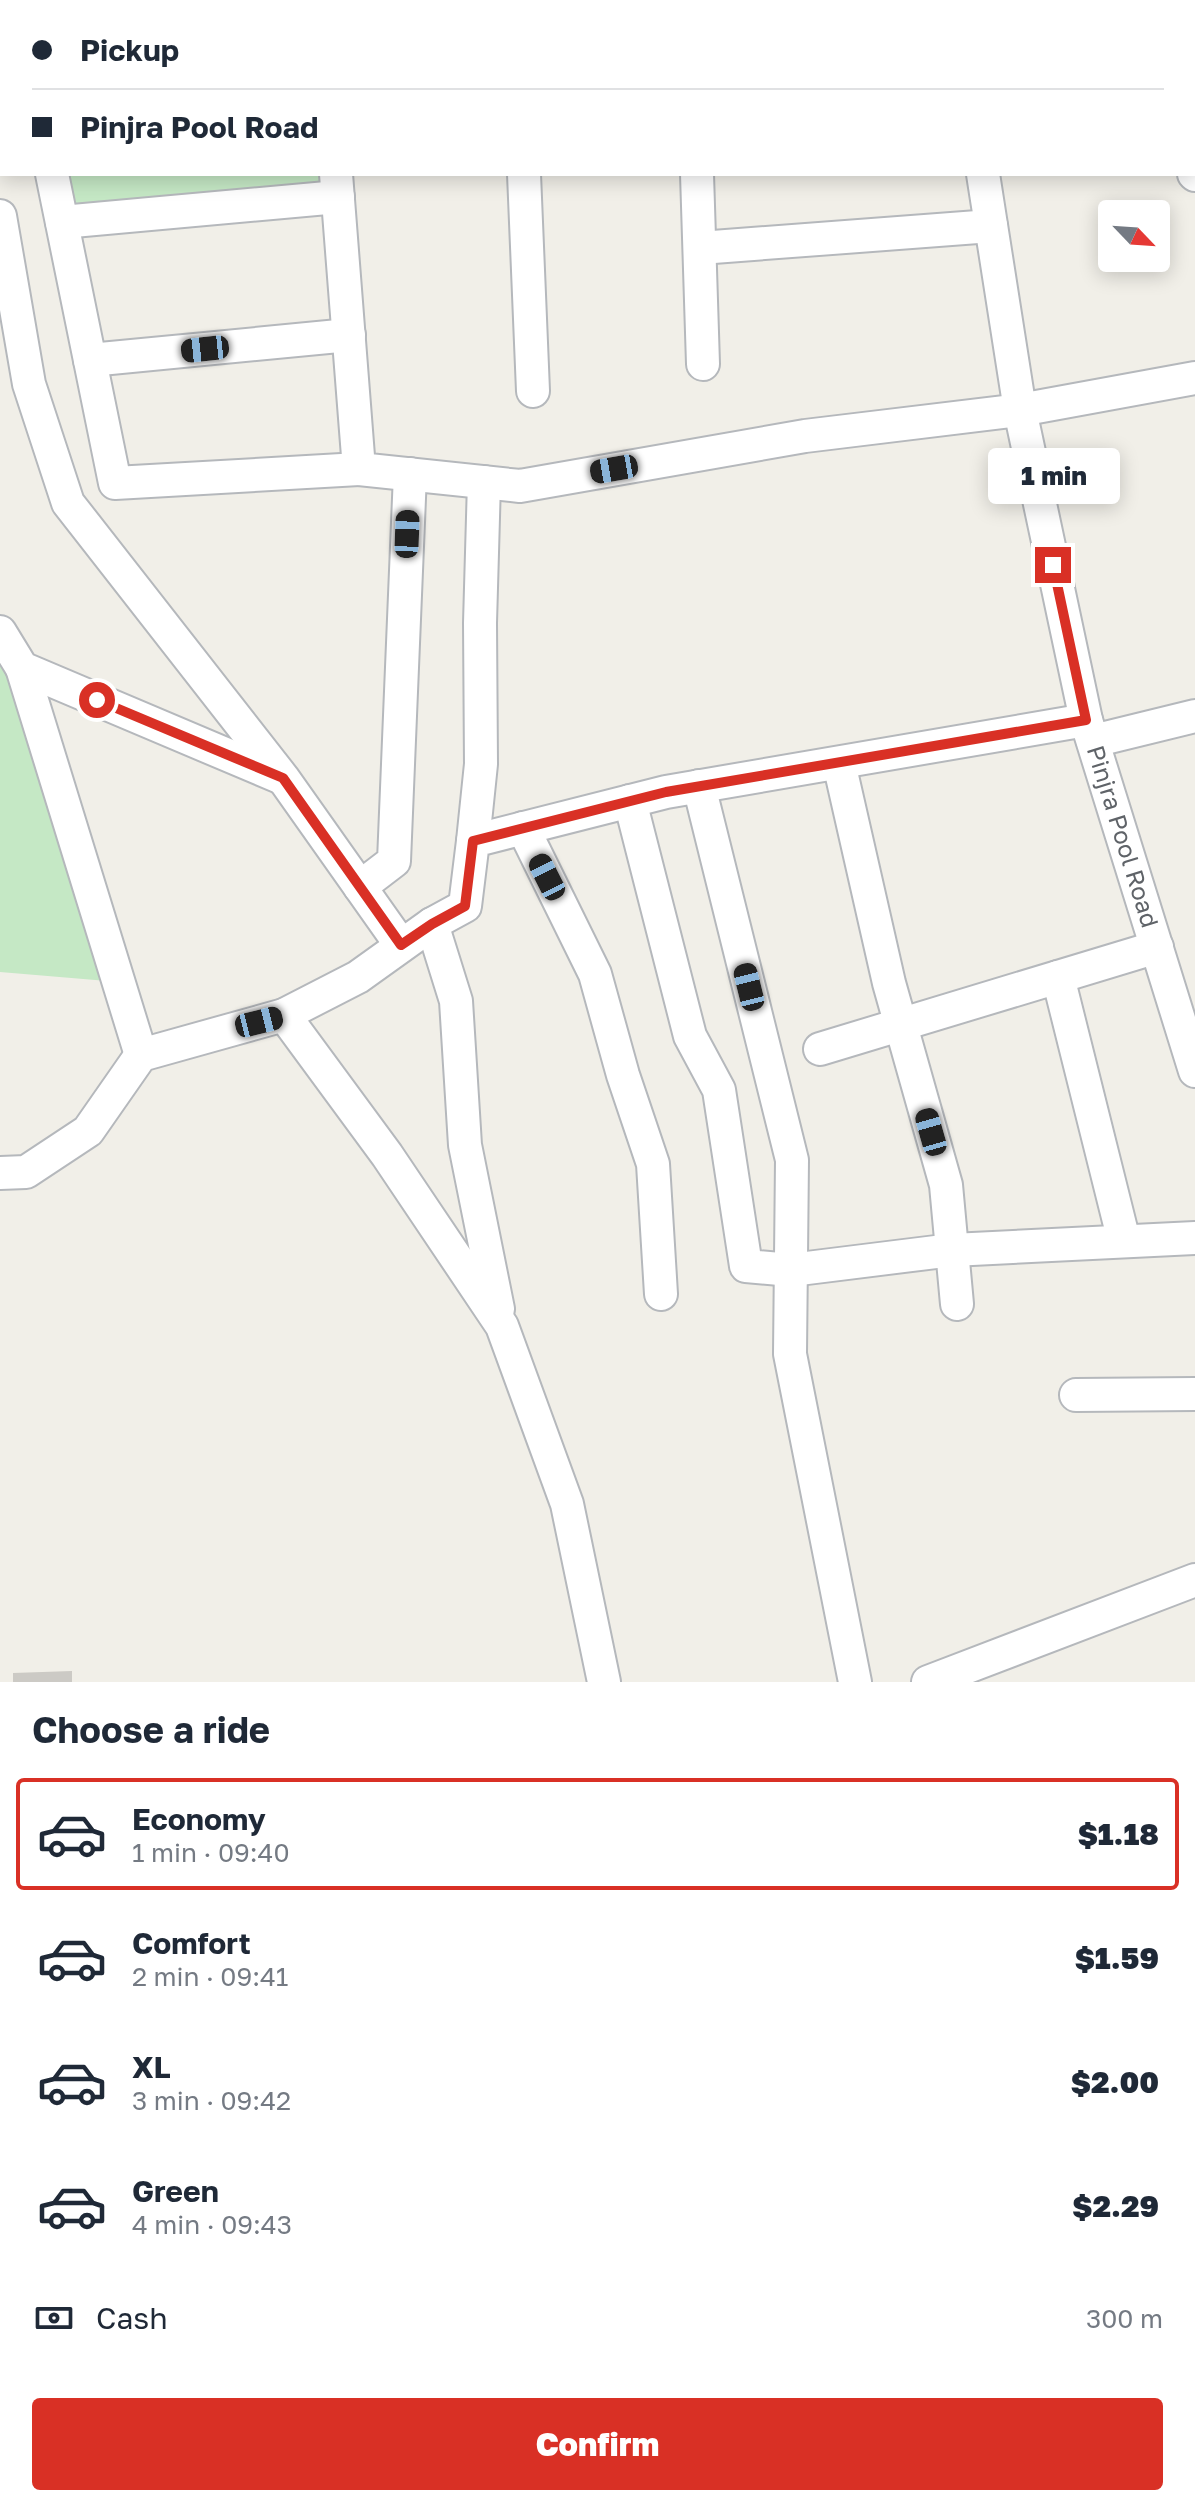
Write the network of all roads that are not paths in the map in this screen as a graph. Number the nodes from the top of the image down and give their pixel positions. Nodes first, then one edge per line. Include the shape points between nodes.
1 (52, 176) edge
2 (524, 176) edge
3 (697, 176) edge
4 (983, 176) edge
5 (337, 186) edge
6 (0, 216) edge
7 (62, 222) junction
8 (991, 226) junction
9 (700, 248) junction
10 (349, 335) junction
11 (90, 360) junction
12 (703, 364) dead end
13 (1194, 384) edge
14 (533, 391) dead end
15 (1020, 410) junction
16 (359, 469) junction
17 (410, 474) junction
18 (484, 482) junction
19 (0, 632) edge
20 (22, 668) junction
21 (1195, 716) edge
22 (1089, 731) junction
23 (839, 763) junction
24 (283, 778) junction
25 (699, 786) junction
26 (630, 801) junction
27 (523, 828) junction
28 (473, 841) junction
29 (360, 887) junction
30 (432, 924) junction
31 (401, 945) junction
32 (1157, 947) junction
33 (1058, 977) junction
34 (284, 1015) junction
35 (901, 1026) junction
36 (820, 1049) dead end
37 (141, 1055) junction
38 (1195, 1071) edge
39 (0, 1173) edge
40 (1195, 1238) edge
41 (1124, 1241) junction
42 (952, 1250) junction
43 (791, 1270) junction
44 (661, 1294) dead end
45 (957, 1304) dead end
46 (502, 1326) junction
47 (1195, 1394) edge
48 (1076, 1395) dead end
49 (1195, 1580) edge
50 (604, 1682) edge
51 (855, 1682) edge
52 (928, 1682) edge

1 - 7 street
2 - 14 street
3 - 9 street
4 - 8 street, Pinjra Pool Road
5 - 7 street
5 - 10 street
6 - 24 street via 29,384 68,503
7 - 11 street
8 - 9 street
8 - 15 street, Pinjra Pool Road
9 - 12 street
10 - 11 street
10 - 16 street
11 - 16 street via 115,483
13 - 15 street
15 - 18 street via 805,436 520,486
15 - 22 street, Pinjra Pool Road
16 - 17 street
17 - 18 street
17 - 29 street via 394,861
18 - 28 street via 481,764
19 - 20 street
20 - 24 street
20 - 37 street
21 - 22 street
22 - 23 street
22 - 32 street, Pinjra Pool Road
23 - 25 street
23 - 35 street
24 - 29 street
25 - 26 street
25 - 43 street via 792,1160
26 - 27 street
26 - 43 street via 690,1036 719,1090 746,1266
27 - 28 street
27 - 44 street via 595,974 653,1164
28 - 30 street via 465,906
29 - 31 street
30 - 31 street
30 - 46 street via 456,1001 465,1145
31 - 34 street via 358,977
32 - 33 street
32 - 38 street, Pinjra Pool Road
33 - 35 street
33 - 41 street
34 - 37 street
34 - 46 street
35 - 36 street
35 - 42 street via 946,1185
37 - 39 street via 88,1131 26,1172
40 - 41 street
41 - 42 street
42 - 43 street
42 - 45 street
43 - 51 street via 790,1354
46 - 50 street via 567,1504
47 - 48 street
49 - 52 street

